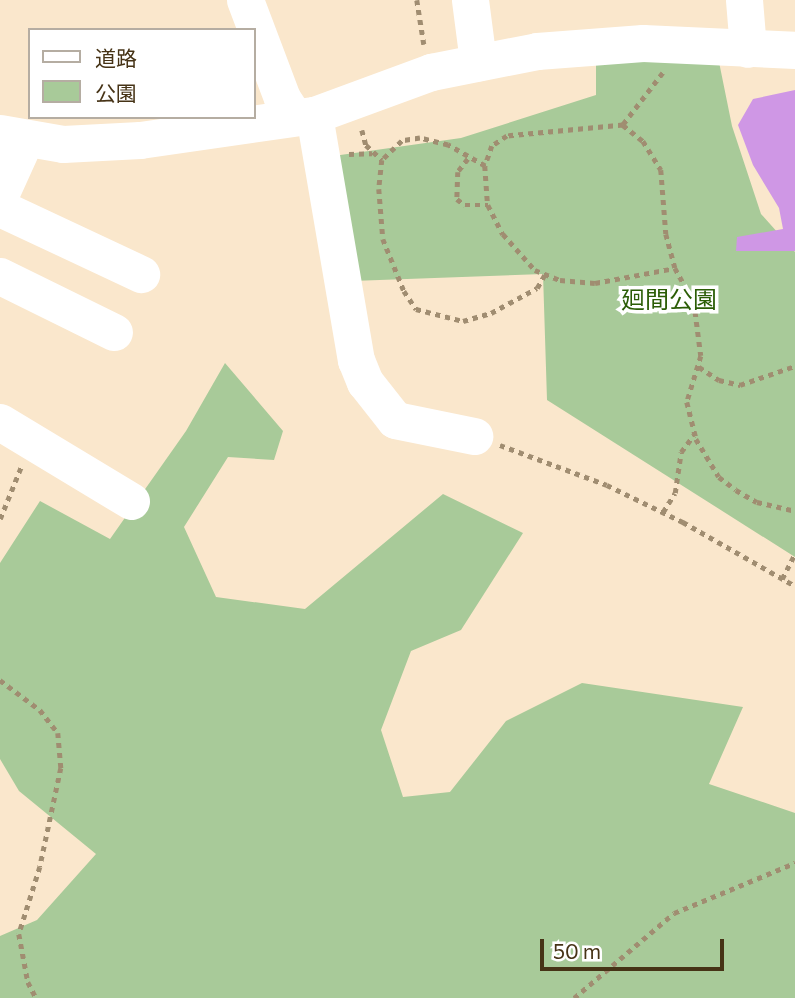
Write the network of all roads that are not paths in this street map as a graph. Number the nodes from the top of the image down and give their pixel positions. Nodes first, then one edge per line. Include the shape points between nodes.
1 (245, 0) edge
2 (470, 0) edge
3 (744, 0) edge
4 (256, 28) edge
5 (256, 29) edge
6 (748, 49) junction
7 (795, 50) edge
8 (478, 62) junction
9 (304, 115) junction
10 (13, 137) edge
11 (0, 195) edge
12 (0, 208) edge
13 (141, 274) dead end
14 (0, 276) edge
15 (114, 332) dead end
16 (0, 422) edge
17 (474, 436) road end
18 (131, 501) dead end

1 - 4 street
2 - 8 street
3 - 6 street
5 - 9 street via 282,98
6 - 7 street
6 - 8 street via 643,43 537,51
8 - 9 street via 431,72
9 - 10 street via 140,140 63,144
9 - 17 street via 356,360 365,382 395,420
10 - 11 street
12 - 13 street
14 - 15 street
16 - 18 street

